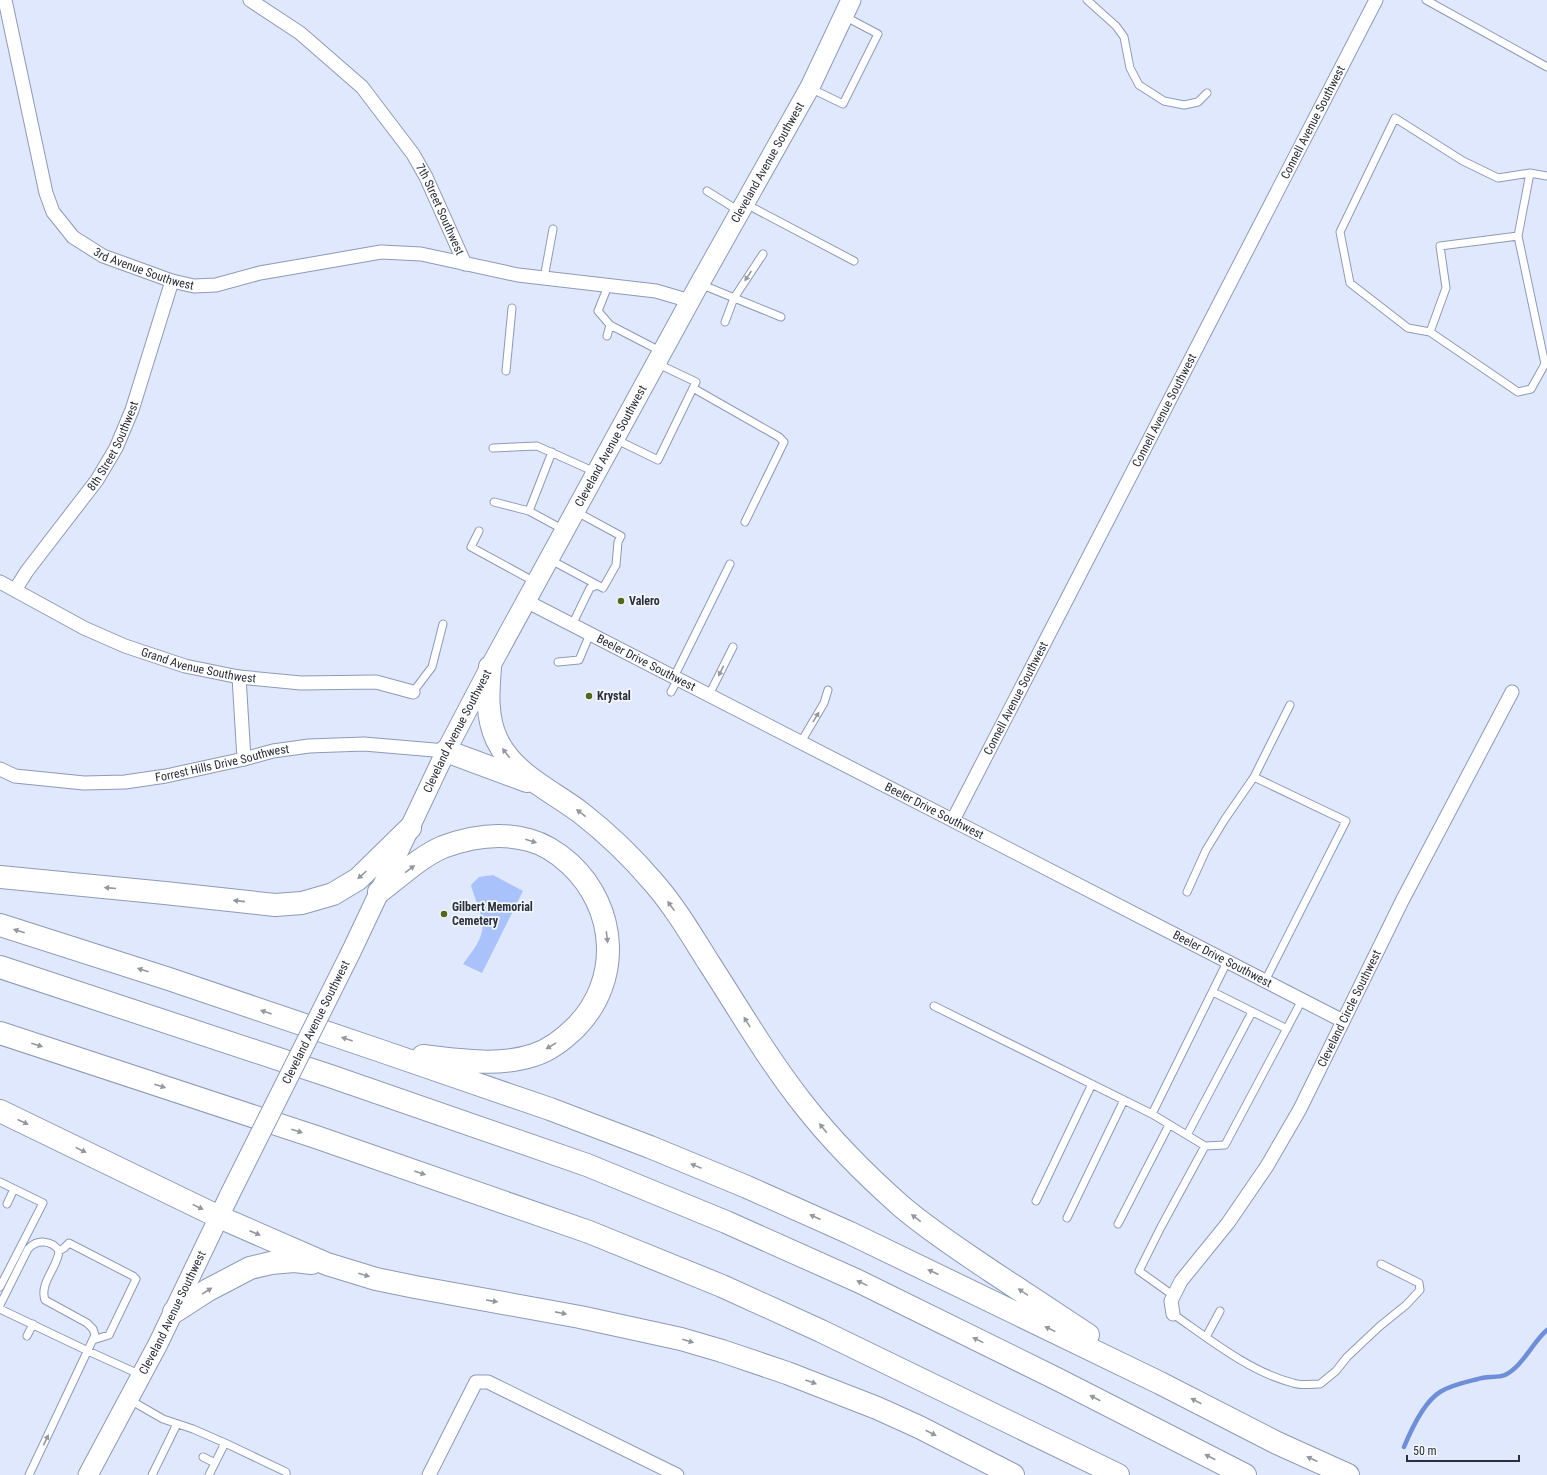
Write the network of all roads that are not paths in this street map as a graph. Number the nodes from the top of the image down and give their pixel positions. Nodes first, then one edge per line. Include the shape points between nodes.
1 (5, 0) edge
2 (250, 0) edge
3 (1087, 0) edge
4 (1376, 0) edge
5 (1426, 0) edge
6 (848, 8) edge
7 (1547, 66) edge
8 (810, 87) junction
9 (1207, 93) dead end
10 (1530, 173) junction
11 (1547, 176) edge
12 (707, 191) dead end
13 (742, 207) junction
14 (553, 228) dead end
15 (1518, 236) junction
16 (763, 254) dead end
17 (854, 261) dead end
18 (465, 264) junction
19 (544, 278) junction
20 (172, 281) junction
21 (700, 284) junction
22 (608, 286) junction
23 (734, 298) junction
24 (690, 301) junction
25 (512, 308) dead end
26 (781, 317) dead end
27 (725, 322) dead end
28 (610, 325) junction
29 (1430, 332) junction
30 (607, 336) dead end
31 (659, 357) junction
32 (506, 371) dead end
33 (693, 388) junction
34 (615, 439) junction
35 (493, 448) dead end
36 (552, 452) junction
37 (596, 473) junction
38 (494, 502) dead end
39 (529, 511) junction
40 (575, 511) junction
41 (745, 522) dead end
42 (565, 530) junction
43 (479, 531) dead end
44 (549, 559) junction
45 (730, 564) dead end
46 (0, 582) edge
47 (536, 583) junction
48 (597, 585) junction
49 (15, 590) junction
50 (526, 601) junction
51 (443, 624) dead end
52 (572, 625) junction
53 (590, 634) junction
54 (733, 647) dead end
55 (558, 662) dead end
56 (490, 667) junction
57 (239, 677) junction
58 (676, 678) junction
59 (828, 690) dead end
60 (413, 692) joint
61 (671, 692) dead end
62 (1512, 692) dead end
63 (709, 695) junction
64 (1290, 705) dead end
65 (801, 742) junction
66 (446, 752) junction
67 (244, 759) junction
68 (0, 769) edge
69 (1254, 777) junction
70 (545, 789) junction
71 (953, 820) junction
72 (410, 828) junction
73 (0, 877) edge
74 (379, 892) junction
75 (1187, 892) dead end
76 (0, 925) edge
77 (1227, 962) junction
78 (0, 967) edge
79 (1265, 981) junction
80 (1213, 992) junction
81 (1302, 1000) junction
82 (934, 1006) dead end
83 (1252, 1012) junction
84 (1343, 1021) junction
85 (1287, 1029) junction
86 (0, 1033) edge
87 (384, 1052) junction
88 (1092, 1084) junction
89 (1124, 1100) junction
90 (0, 1111) edge
91 (1152, 1114) junction
92 (1169, 1125) junction
93 (1187, 1135) junction
94 (1205, 1146) junction
95 (0, 1182) edge
96 (14, 1189) junction
97 (1036, 1201) dead end
98 (7, 1204) dead end
99 (219, 1217) junction
100 (1067, 1218) dead end
101 (1118, 1224) dead end
102 (59, 1251) junction
103 (327, 1264) junction
104 (1381, 1264) dead end
105 (0, 1287) edge
106 (1174, 1296) junction
107 (0, 1305) edge
108 (0, 1309) edge
109 (1220, 1311) dead end
110 (174, 1312) junction
111 (1173, 1314) joint
112 (33, 1324) junction
113 (27, 1336) dead end
114 (1206, 1337) junction
115 (93, 1340) junction
116 (88, 1351) junction
117 (141, 1375) junction
118 (1160, 1383) junction
119 (128, 1399) junction
120 (993, 1414) junction
121 (177, 1424) junction
122 (169, 1440) junction
123 (225, 1443) junction
124 (176, 1444) dead end
125 (203, 1457) dead end
126 (159, 1460) junction
127 (215, 1463) junction
128 (167, 1464) dead end
129 (90, 1474) edge
130 (29, 1475) edge
131 (152, 1475) edge
132 (209, 1475) edge
133 (286, 1475) edge
134 (429, 1475) edge
135 (676, 1475) edge
136 (1013, 1475) edge
137 (1100, 1475) edge
138 (1118, 1475) edge
139 (1245, 1475) edge
140 (1348, 1475) edge

1 - 20 street, 3rd Avenue Southwest via 46,193 53,212 73,237 103,256
2 - 18 street, 7th Street Southwest via 300,32 362,87 413,154 426,176
3 - 9 lane via 1116,26 1124,37 1130,68 1140,86 1164,101 1184,105 1198,102
4 - 71 street, Connell Avenue Southwest
5 - 7 lane
6 - 8 main road, Cleveland Avenue Southwest
6 - 8 lane via 878,34 843,104
8 - 13 main road, Cleveland Avenue Southwest
10 - 11 lane
10 - 15 lane
10 - 29 lane via 1498,178 1463,161 1395,118 1340,232 1350,283 1408,328
12 - 13 lane
13 - 17 lane
13 - 21 main road, Cleveland Avenue Southwest
14 - 19 lane
15 - 29 lane via 1440,246 1446,288
15 - 29 lane via 1545,364 1531,389 1518,392
16 -> 23 lane
18 - 19 street, 7th Street Southwest
18 - 20 street, 3rd Avenue Southwest via 421,254 381,252 260,273 216,285 194,286
19 - 22 street, 7th Street Southwest
20 - 49 street, 8th Street Southwest via 132,410 116,448 97,480 26,571
21 - 23 lane
21 - 24 main road, Cleveland Avenue Southwest
22 - 24 street, 7th Street Southwest via 656,291
22 - 28 lane via 598,311
23 - 26 lane
23 - 27 lane
24 - 31 main road, Cleveland Avenue Southwest
25 - 32 lane
28 - 30 lane
28 - 31 lane
31 - 33 lane via 696,382
31 - 34 main road, Cleveland Avenue Southwest
33 - 34 lane via 658,460
33 - 41 lane via 784,442
34 - 37 main road, Cleveland Avenue Southwest
35 - 36 lane via 537,446
36 - 37 lane
36 - 39 lane
37 - 40 main road, Cleveland Avenue Southwest
38 - 39 lane
39 - 42 lane
40 - 42 main road, Cleveland Avenue Southwest
40 - 48 lane via 621,536 616,565 603,588
42 - 44 main road, Cleveland Avenue Southwest
43 - 47 lane via 470,547
44 - 47 main road, Cleveland Avenue Southwest
44 - 48 lane
45 - 58 lane
46 - 49 street, Grand Avenue Southwest
47 - 50 main road, Cleveland Avenue Southwest
48 - 52 lane via 590,588
49 - 57 street, Grand Avenue Southwest via 84,628 125,646 185,666
50 - 52 street, Beeler Drive Southwest
50 - 56 main road, Cleveland Avenue Southwest
51 - 60 lane via 432,667
52 - 53 street, Beeler Drive Southwest
53 - 55 lane via 578,660
53 - 58 street, Beeler Drive Southwest
54 -> 63 lane
56 - 66 main road, Cleveland Avenue Southwest
70 -> 56 highway via 514,763 497,741 489,710
57 - 60 street, Grand Avenue Southwest via 301,683 376,682
57 - 67 street
58 - 61 lane
58 - 63 street, Beeler Drive Southwest
65 -> 59 lane via 824,703
62 - 84 street, Cleveland Circle Southwest via 1402,901
63 - 65 street, Beeler Drive Southwest
64 - 69 lane
65 - 71 street, Beeler Drive Southwest
66 - 67 street, Forrest Hills Drive Southwest via 364,744 309,746
66 - 70 highway via 516,776
66 - 72 main road, Cleveland Avenue Southwest
67 - 68 street, Forrest Hills Drive Southwest via 125,782 84,783 22,777
69 - 75 lane via 1206,850
69 - 79 lane via 1346,821
118 -> 70 highway via 951,1244 902,1206 859,1167 829,1136 798,1097 761,1045 694,938 655,884 611,838 581,813
71 - 77 street, Beeler Drive Southwest
72 -> 73 highway via 358,879 333,894 302,903 275,905
72 - 74 main road, Cleveland Avenue Southwest
74 -> 87 highway via 422,860 442,848 462,841 485,836 529,840 546,846 583,876 596,896 604,917 608,940 608,961 595,1002 584,1019 570,1033 536,1055 493,1062
74 - 99 main road, Cleveland Avenue Southwest, bridge
87 -> 76 highway
77 - 79 street, Beeler Drive Southwest
77 - 80 lane
139 -> 78 highway via 858,1281 792,1250 587,1165 330,1076
79 - 81 street, Beeler Drive Southwest
80 - 83 lane
80 - 91 lane
81 - 84 street, Beeler Drive Southwest
81 - 85 lane
82 - 88 lane
83 - 85 lane
83 - 93 lane
84 - 106 street, Cleveland Circle Southwest via 1300,1109 1267,1166 1228,1223 1181,1281
85 - 94 lane via 1225,1145
86 -> 120 highway via 316,1137 589,1232 722,1286
118 -> 87 highway via 864,1240 748,1188 550,1109
88 - 89 lane
88 - 97 lane
89 - 91 lane
89 - 100 lane
90 -> 99 highway
91 - 92 lane
92 - 93 lane
92 - 101 lane
93 - 94 lane
94 - 106 lane via 1139,1271
95 - 96 lane
96 - 98 lane
96 - 105 lane via 43,1203
99 -> 103 highway
99 - 110 main road, Cleveland Avenue Southwest
102 - 107 lane via 55,1245 48,1242 32,1244
102 - 115 lane via 59,1258 44,1289 45,1300 87,1322 95,1335
102 - 115 lane via 69,1243 136,1279 109,1335
110 -> 103 highway via 208,1290 250,1268 294,1261
103 -> 136 highway via 382,1280 580,1317 681,1339 722,1351 877,1408
104 - 114 lane via 1419,1283 1420,1290 1320,1384 1294,1384 1267,1374
106 - 111 street, Cleveland Circle Southwest via 1171,1301
108 - 112 lane
109 - 114 lane
110 - 117 main road, Cleveland Avenue Southwest
111 - 114 lane
112 - 113 lane
112 - 116 lane
115 - 116 lane
116 - 117 lane
130 -> 116 lane
117 - 119 main road, Cleveland Avenue Southwest
140 -> 118 highway via 1278,1443
119 - 121 lane
119 - 129 main road, Cleveland Avenue Southwest
120 - 137 highway
120 - 138 highway
121 - 122 lane
121 - 123 lane
122 - 124 lane
122 - 126 lane
123 - 127 lane
123 - 133 lane via 286,1472
125 - 127 lane
126 - 128 lane
126 - 131 lane
127 - 132 lane
134 - 135 street via 476,1382 488,1382

